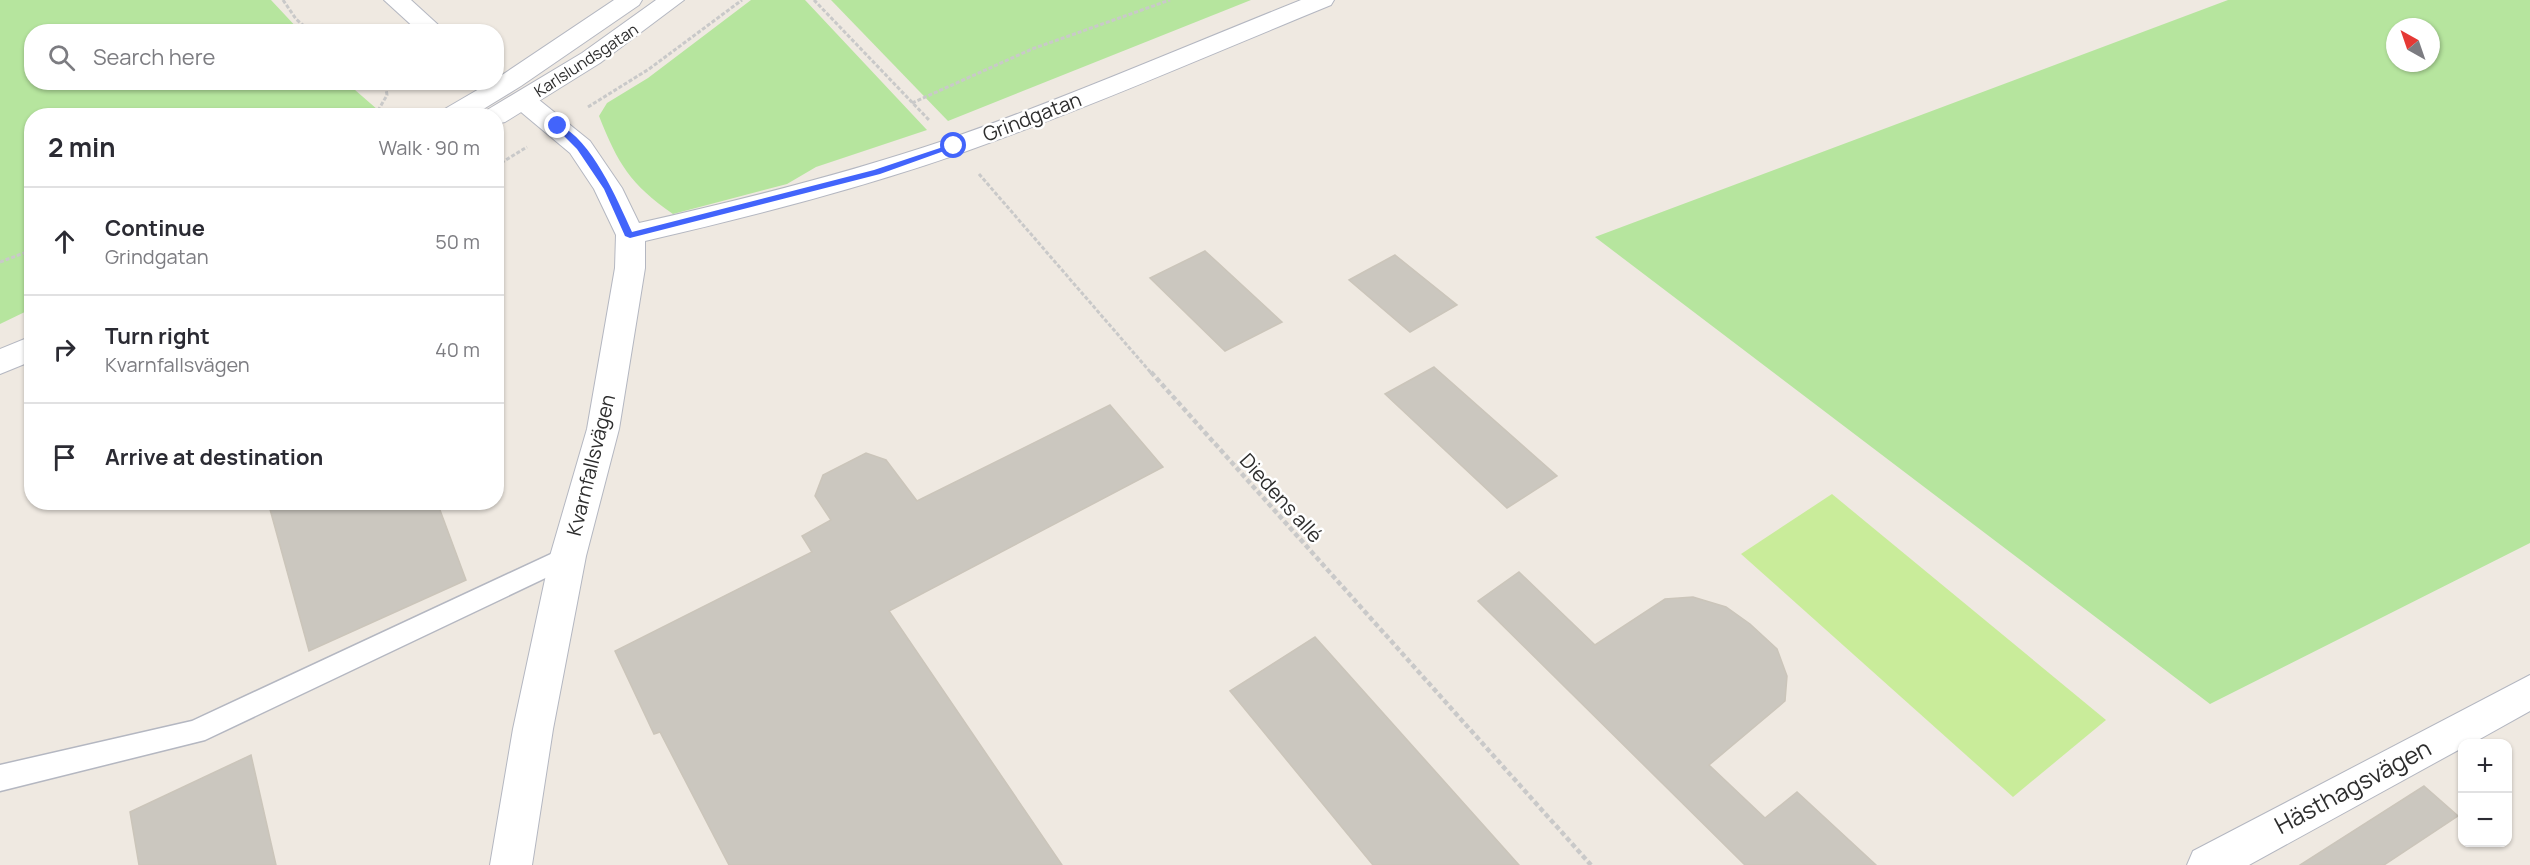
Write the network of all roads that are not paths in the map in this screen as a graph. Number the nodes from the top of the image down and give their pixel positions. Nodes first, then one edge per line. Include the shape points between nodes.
1 (396, 0) edge
2 (630, 0) edge
3 (672, 0) edge
4 (1322, 0) edge
5 (424, 24) edge
6 (508, 89) edge
7 (469, 108) edge
8 (500, 108) edge
9 (630, 236) junction
10 (24, 351) edge
11 (0, 363) edge
12 (24, 368) edge
13 (0, 379) edge
14 (568, 556) junction
15 (2530, 692) edge
16 (0, 778) edge
17 (511, 865) edge
18 (2208, 865) edge

1 - 5 street
2 - 6 street, Karlslundsgatan
3 - 6 street, Karlslundsgatan via 591,58
4 - 9 street, Grindgatan via 954,146 877,172
6 - 7 street, Karlslundsgatan
6 - 8 street, Karlslundsgatan
6 - 9 street, Kvarnfallsvägen via 580,147 608,188
9 - 14 street, Kvarnfallsvägen via 630,268 603,429
10 - 11 street
12 - 13 street
14 - 16 lane via 196,732
14 - 17 street, Kvarnfallsvägen via 533,729
15 - 18 street, Hästhagsvägen

